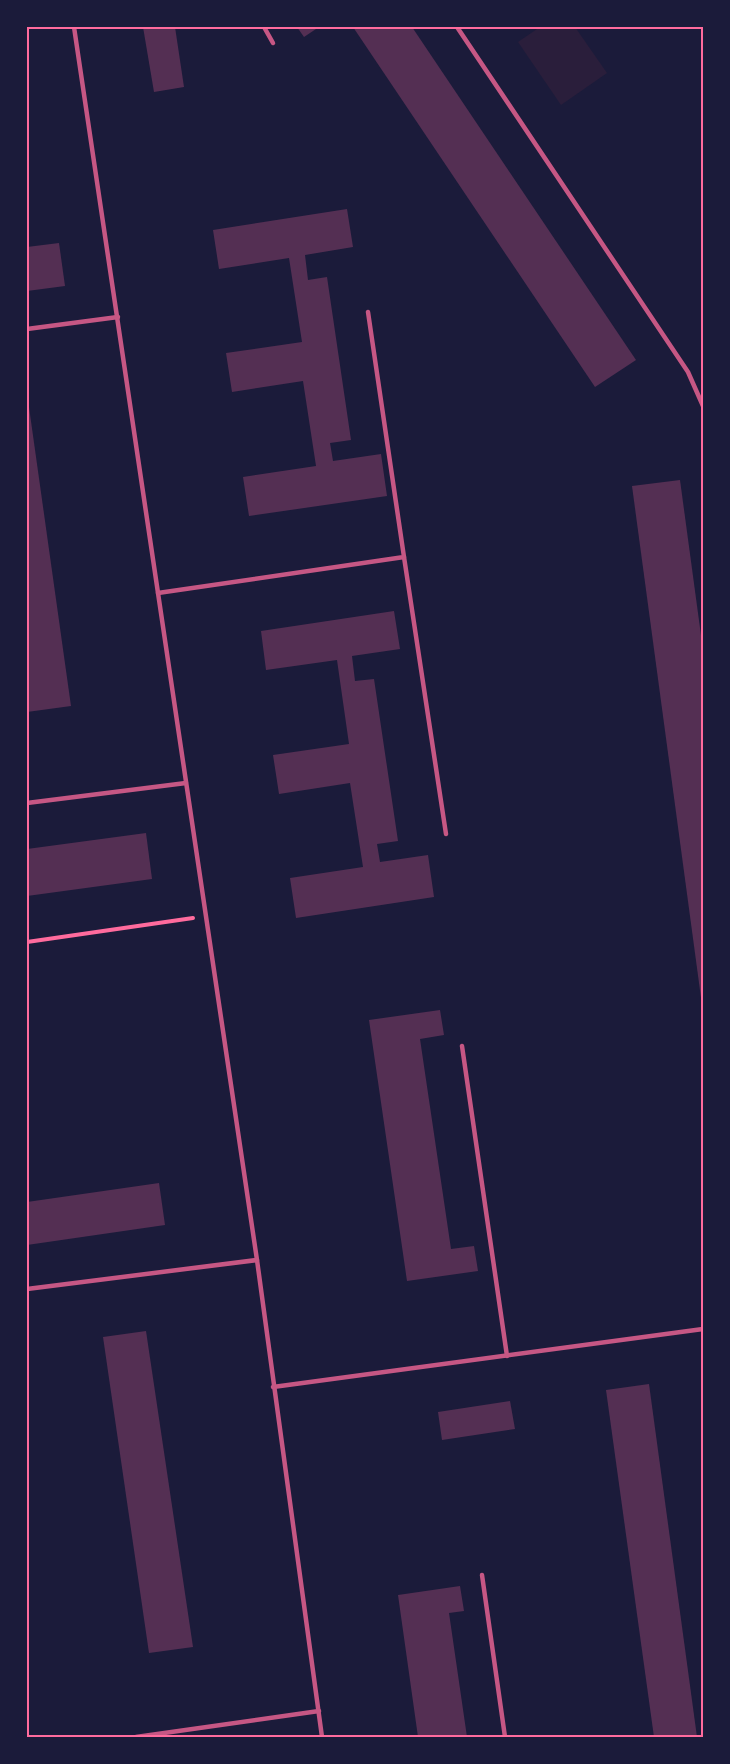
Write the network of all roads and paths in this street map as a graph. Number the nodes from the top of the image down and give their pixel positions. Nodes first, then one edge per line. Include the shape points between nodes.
1 (74, 27) edge
2 (264, 27) edge
3 (457, 27) edge
4 (273, 43) dead end
5 (368, 312) dead end
6 (118, 317) junction
7 (27, 330) edge
8 (703, 406) edge
9 (404, 557) junction
10 (158, 593) junction
11 (186, 783) junction
12 (27, 804) edge
13 (446, 834) dead end
14 (206, 917) junction
15 (27, 942) edge
16 (462, 1046) dead end
17 (256, 1260) junction
18 (27, 1289) edge
19 (703, 1329) edge
20 (507, 1356) junction
21 (273, 1387) junction
22 (482, 1575) dead end
23 (318, 1711) junction
24 (136, 1737) edge
25 (322, 1737) edge
26 (505, 1737) edge

1 - 6 lane
2 - 4 lane
3 - 8 lane via 688,372
5 - 9 lane
6 - 7 lane
6 - 10 lane
9 - 10 lane
9 - 13 lane
10 - 11 lane
11 - 12 lane
11 - 14 lane
14 - 15 path
14 - 17 lane
16 - 20 lane
17 - 18 lane
17 - 21 lane
19 - 20 lane
20 - 21 lane
21 - 23 lane
22 - 26 lane
23 - 24 lane
23 - 25 lane

